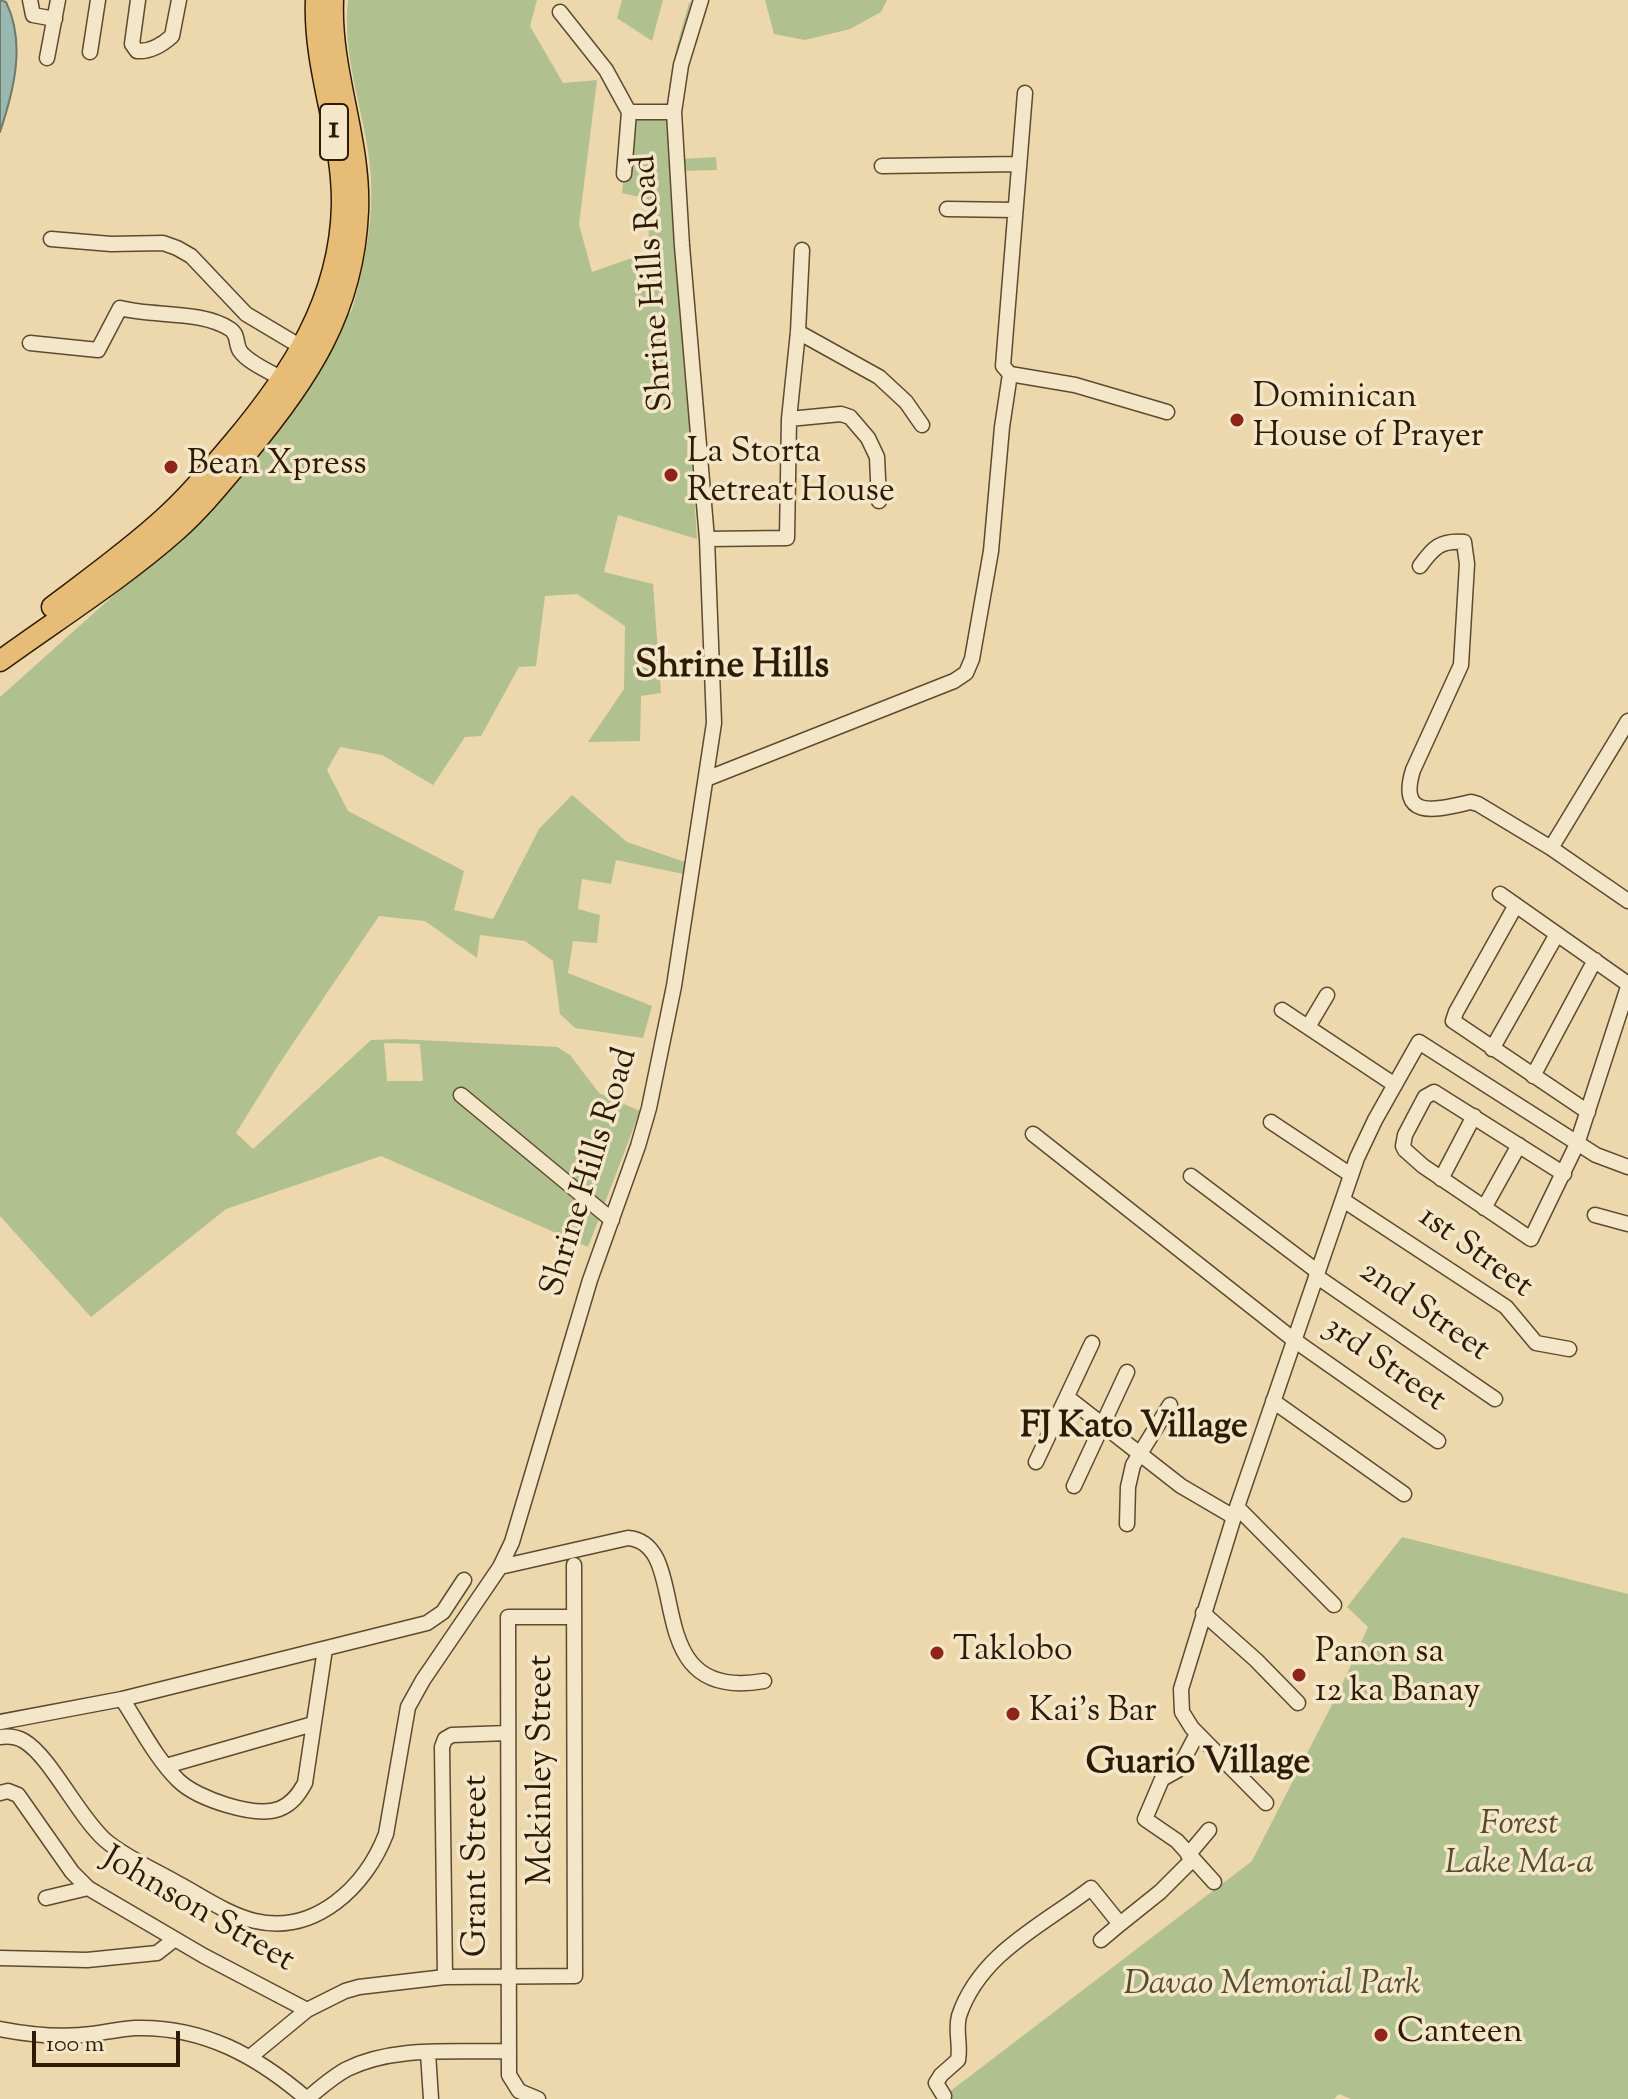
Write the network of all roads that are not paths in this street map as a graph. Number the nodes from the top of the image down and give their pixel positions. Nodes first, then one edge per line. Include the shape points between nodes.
1 (30, 0) edge
2 (58, 0) edge
3 (98, 0) edge
4 (138, 0) edge
5 (179, 0) edge
6 (316, 0) edge
7 (333, 0) edge
8 (701, 0) edge
9 (560, 12) dead end
10 (55, 19) junction
11 (90, 52) dead end
12 (47, 58) dead end
13 (1025, 93) dead end
14 (629, 112) junction
15 (674, 112) junction
16 (1019, 164) junction
17 (882, 166) dead end
18 (624, 174) dead end
19 (947, 209) dead end
20 (1015, 210) junction
21 (51, 239) dead end
22 (802, 250) dead end
23 (798, 332) junction
24 (30, 343) dead end
25 (310, 353) junction
26 (1010, 374) junction
27 (291, 384) junction
28 (1167, 412) dead end
29 (789, 419) junction
30 (922, 425) dead end
31 (879, 501) dead end
32 (707, 539) junction
33 (1420, 566) dead end
34 (1, 655) edge
35 (1628, 721) edge
36 (706, 779) junction
37 (1551, 848) junction
38 (1500, 894) dead end
39 (1628, 901) edge
40 (1516, 905) junction
41 (1557, 934) junction
42 (1595, 960) junction
43 (1628, 985) edge
44 (1327, 995) dead end
45 (1282, 1010) dead end
46 (1308, 1027) junction
47 (1492, 1049) junction
48 (1533, 1076) junction
49 (1395, 1085) junction
50 (461, 1095) dead end
51 (1588, 1112) junction
52 (1474, 1116) junction
53 (1271, 1122) dead end
54 (1033, 1134) dead end
55 (1577, 1144) junction
56 (1519, 1145) junction
57 (1628, 1167) edge
58 (1564, 1174) junction
59 (1351, 1175) junction
60 (1191, 1176) dead end
61 (1441, 1179) junction
62 (1343, 1200) junction
63 (1484, 1208) junction
64 (1595, 1215) dead end
65 (612, 1220) junction
66 (1628, 1224) edge
67 (1317, 1274) junction
68 (1294, 1340) junction
69 (1092, 1343) dead end
70 (1569, 1349) dead end
71 (1127, 1372) dead end
72 (1067, 1397) junction
73 (1495, 1399) dead end
74 (1273, 1401) junction
75 (1170, 1405) dead end
76 (1102, 1425) junction
77 (1438, 1441) dead end
78 (1139, 1454) junction
79 (1036, 1462) dead end
80 (1074, 1486) dead end
81 (1404, 1494) dead end
82 (1235, 1512) junction
83 (1127, 1524) dead end
84 (574, 1565) dead end
85 (500, 1567) junction
86 (464, 1580) dead end
87 (1334, 1605) dead end
88 (1203, 1613) junction
89 (574, 1617) junction
90 (325, 1649) junction
91 (764, 1681) dead end
92 (122, 1699) junction
93 (1298, 1703) dead end
94 (0, 1722) edge
95 (313, 1724) junction
96 (508, 1733) junction
97 (1197, 1734) junction
98 (0, 1737) edge
99 (166, 1766) junction
100 (0, 1793) edge
101 (1266, 1803) dead end
102 (1209, 1830) dead end
103 (1190, 1858) junction
104 (1214, 1882) dead end
105 (88, 1888) junction
106 (46, 1898) dead end
107 (1120, 1924) junction
108 (175, 1939) junction
109 (1101, 1940) dead end
110 (0, 1958) edge
111 (445, 1977) junction
112 (510, 1977) junction
113 (307, 2010) junction
114 (0, 2029) edge
115 (509, 2051) junction
116 (428, 2053) junction
117 (250, 2057) junction
118 (944, 2096) dead end
119 (307, 2099) edge
120 (431, 2099) edge
121 (538, 2099) edge

1 - 10 street via 33,15
2 - 10 street
3 - 11 street
4 - 5 street via 132,44 137,51 172,36
6 - 25 highway, 1 via 316,44 336,141 342,205 338,247
7 - 25 highway, 1 via 333,45 352,141 358,207 346,287 332,327
8 - 15 street, Shrine Hills Road via 681,65
9 - 14 street via 606,70
10 - 12 street
13 - 16 street
14 - 15 street
14 - 18 street
15 - 32 street, Shrine Hills Road
16 - 17 street
16 - 20 street
19 - 20 street
20 - 26 street via 1003,354
21 - 25 street via 177,248 246,314
22 - 23 street
23 - 29 street
23 - 30 street via 879,377
24 - 27 street via 98,350 120,308 179,315 229,328 246,357
25 - 27 highway, 1
26 - 28 street via 1075,385
26 - 36 street via 991,551 966,673
27 - 34 highway, 1 via 226,477 177,531
29 - 31 street via 850,417 877,457
29 - 32 street via 787,538
32 - 36 street, Shrine Hills Road via 714,723
33 - 37 street via 1433,546 1464,542 1461,665 1413,770 1408,784 1412,800 1428,811 1478,804
35 - 37 street
36 - 65 street, Shrine Hills Road via 661,1051 638,1146
37 - 39 street
38 - 40 street
40 - 41 street
40 - 47 street via 1453,1021
41 - 42 street
41 - 47 street
42 - 43 street
42 - 48 street
43 - 51 street
44 - 46 street
45 - 46 street
46 - 49 street
47 - 48 street
48 - 51 street
49 - 55 street via 1419,1042
49 - 59 street
50 - 65 street
51 - 55 street
52 - 56 street
52 - 61 street
52 - 61 street via 1431,1092 1405,1135 1403,1146 1409,1155
53 - 59 street
54 - 68 street, 3rd Street
55 - 57 street
55 - 58 street
56 - 58 street
56 - 63 street
58 - 63 street via 1531,1239
59 - 62 street
60 - 67 street, 2nd Street
61 - 63 street
62 - 67 street
62 - 70 street, 1st Street via 1506,1307 1536,1343
64 - 66 street
65 - 85 street, Shrine Hills Road
67 - 68 street
67 - 73 street, 2nd Street
68 - 74 street
68 - 77 street, 3rd Street
69 - 72 street
71 - 76 street
72 - 76 street
72 - 79 street
74 - 81 street
74 - 82 street
75 - 78 street
76 - 78 street
76 - 80 street
78 - 82 street via 1181,1486
78 - 83 street via 1129,1475
82 - 87 street
82 - 88 street
84 - 89 street, Mckinley Street
85 - 91 street via 637,1538 656,1557 679,1643 692,1665 718,1680
85 - 98 street, Shrine Hills Road via 408,1707 386,1834 373,1860 336,1904 302,1919 267,1923 240,1916 123,1852 97,1832 33,1749 24,1741
86 - 90 street via 435,1619
88 - 93 street
88 - 97 street via 1180,1697 1182,1712
89 - 96 street, Grant Street via 508,1617
89 - 112 street, Mckinley Street via 575,1976
90 - 92 street
90 - 95 street
92 - 94 street
92 - 99 street
95 - 99 street
95 - 99 street via 305,1783 280,1809 251,1810 200,1795
96 - 111 street via 452,1735 442,1747
96 - 112 street, Grant Street
97 - 101 street
97 - 103 street via 1178,1770 1162,1779 1145,1819 1169,1834
100 - 105 street, Johnson Street via 14,1792 25,1803
102 - 103 street
103 - 104 street
103 - 107 street via 1160,1892
105 - 106 street
105 - 108 street, Johnson Street
107 - 109 street
107 - 118 street via 1091,1888 1004,1949 962,2010 958,2060 936,2083
108 - 110 street via 157,1953 87,1960
108 - 113 street, Johnson Street
111 - 112 street
111 - 113 street via 359,1987
112 - 115 street, Grant Street
113 - 117 street
114 - 117 street via 59,2036 166,2030 198,2034
115 - 116 street
115 - 121 street, Grant Street via 511,2082
116 - 119 street via 369,2060 343,2071
116 - 120 street
117 - 119 street

